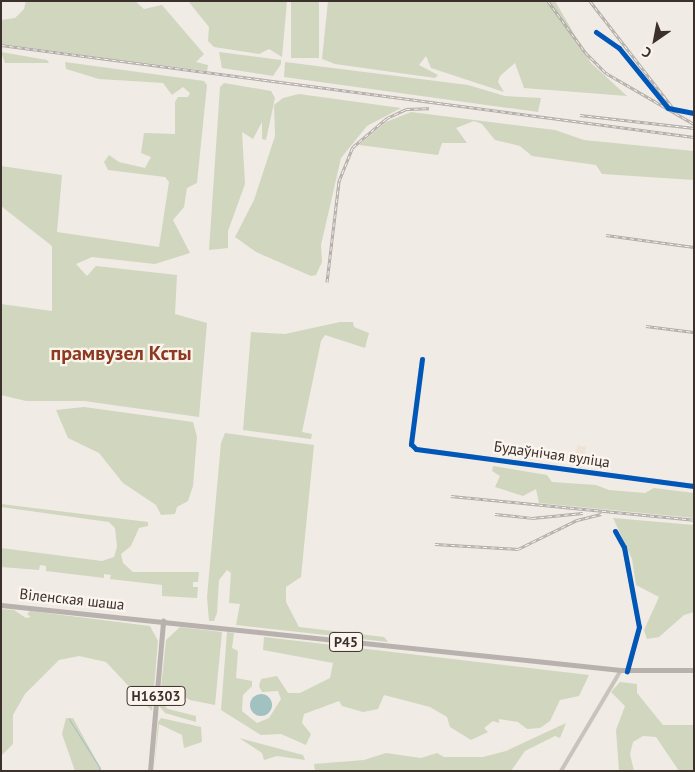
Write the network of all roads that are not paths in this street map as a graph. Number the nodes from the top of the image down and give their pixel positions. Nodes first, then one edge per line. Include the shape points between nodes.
1 (596, 32) dead end
2 (694, 113) edge
3 (422, 359) dead end
4 (694, 486) edge
5 (615, 531) dead end
6 (1, 605) edge
7 (163, 621) junction
8 (624, 670) junction
9 (694, 670) edge
10 (150, 771) edge
11 (561, 771) edge

1 - 2 street via 619,48 668,108
3 - 4 street, Будаўнічая вуліца via 412,442 416,449
5 - 8 street via 624,547 638,627
6 - 7 main road, Віленская шаша / Р45
7 - 8 main road, Р45
7 - 10 main road, Н16303
8 - 9 main road, Р45
8 - 11 street

